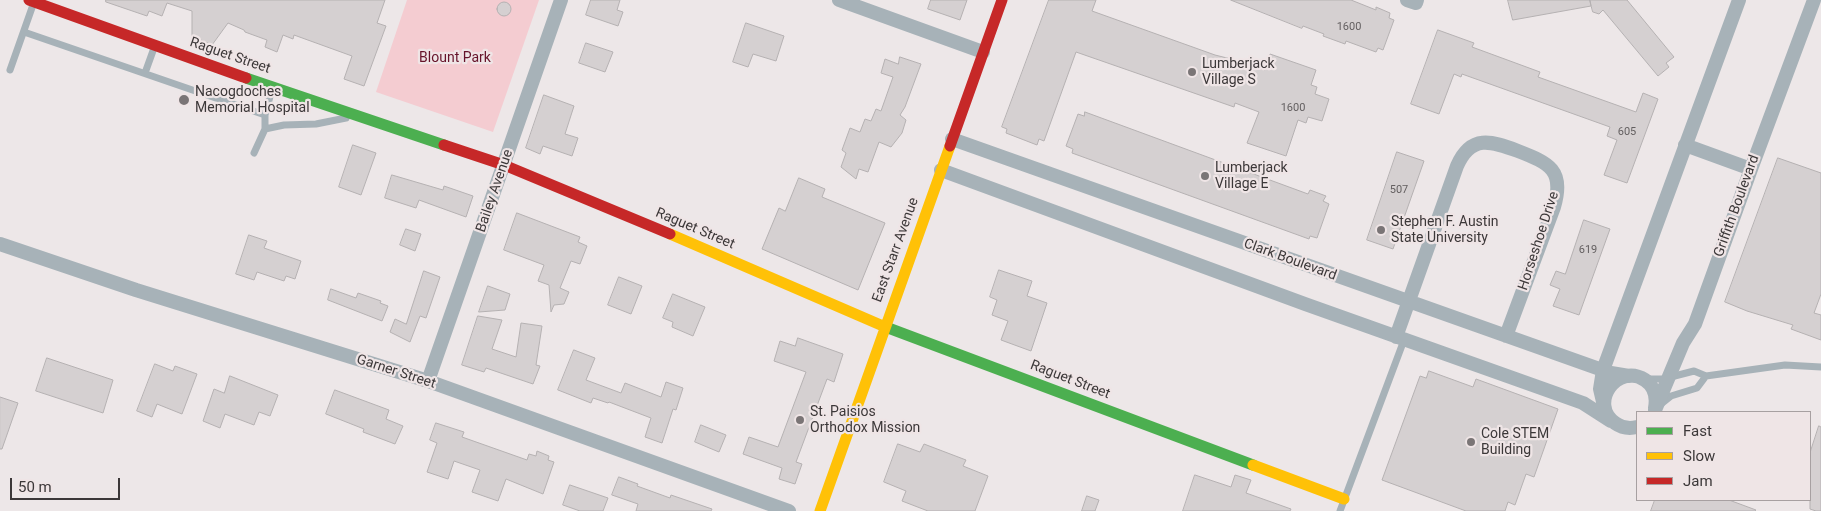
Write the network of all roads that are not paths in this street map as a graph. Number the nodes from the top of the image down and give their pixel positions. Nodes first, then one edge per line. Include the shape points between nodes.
1 (561, 0) edge
2 (839, 0) edge
3 (1002, 0) edge
4 (1739, 0) edge
5 (1814, 0) edge
6 (32, 1) edge
7 (24, 32) junction
8 (155, 46) junction
9 (983, 52) junction
10 (10, 70) dead end
11 (145, 73) junction
12 (272, 87) junction
13 (265, 115) junction
14 (358, 116) junction
15 (265, 129) junction
16 (952, 139) junction
17 (1685, 145) junction
18 (254, 153) dead end
19 (504, 165) junction
20 (1751, 169) junction
21 (942, 170) junction
22 (0, 244) edge
23 (1409, 302) junction
24 (884, 327) junction
25 (1506, 336) junction
26 (1400, 339) junction
27 (1821, 366) edge
28 (1603, 370) junction
29 (1634, 376) junction
30 (1706, 376) junction
31 (1670, 377) junction
32 (428, 381) junction
33 (1604, 406) junction
34 (1654, 411) edge
35 (1611, 421) junction
36 (1636, 427) edge
37 (1344, 498) junction
38 (789, 511) edge
39 (820, 511) edge
40 (1340, 511) edge

1 - 19 street, Bailey Avenue
2 - 9 street
3 - 9 street, East Starr Avenue
4 - 17 street
5 - 20 street, Griffith Boulevard
6 - 7 lane
6 - 8 street, Raguet Street
7 - 10 lane
7 - 11 lane
8 - 11 lane
8 - 12 street, Raguet Street
9 - 16 street, East Starr Avenue
11 - 13 lane
12 - 13 lane
12 - 14 street, Raguet Street
13 - 15 lane
14 - 15 lane
14 - 19 street, Raguet Street
15 - 18 lane
16 - 21 street, East Starr Avenue
16 - 23 street, Clark Boulevard
17 - 20 street
17 - 28 street
19 - 24 street, Raguet Street
19 - 32 street, Bailey Avenue
20 - 31 street, Griffith Boulevard via 1695,324
21 - 24 street, East Starr Avenue
21 - 26 street
22 - 32 street, Garner Street
23 - 25 street, Clark Boulevard
23 - 25 street, Horseshoe Drive via 1462,154 1483,142 1502,145 1547,163 1555,175 1558,189
23 - 26 street, Horseshoe Drive
24 - 37 street, Raguet Street
24 - 39 street, East Starr Avenue
25 - 28 street, Clark Boulevard
26 - 35 street via 1583,403
26 - 37 lane
27 - 30 lane via 1785,365
28 - 29 street, Clark Boulevard
28 - 33 street via 1600,389
29 - 31 lane via 1654,380
29 - 33 street via 1613,382 1607,389
29 - 34 street via 1652,388 1656,396
30 - 31 lane via 1694,371
30 - 34 lane via 1697,388 1671,396
31 - 34 street, Griffith Boulevard
32 - 38 street, Garner Street
33 - 35 street
35 - 36 street via 1626,428
37 - 40 lane

